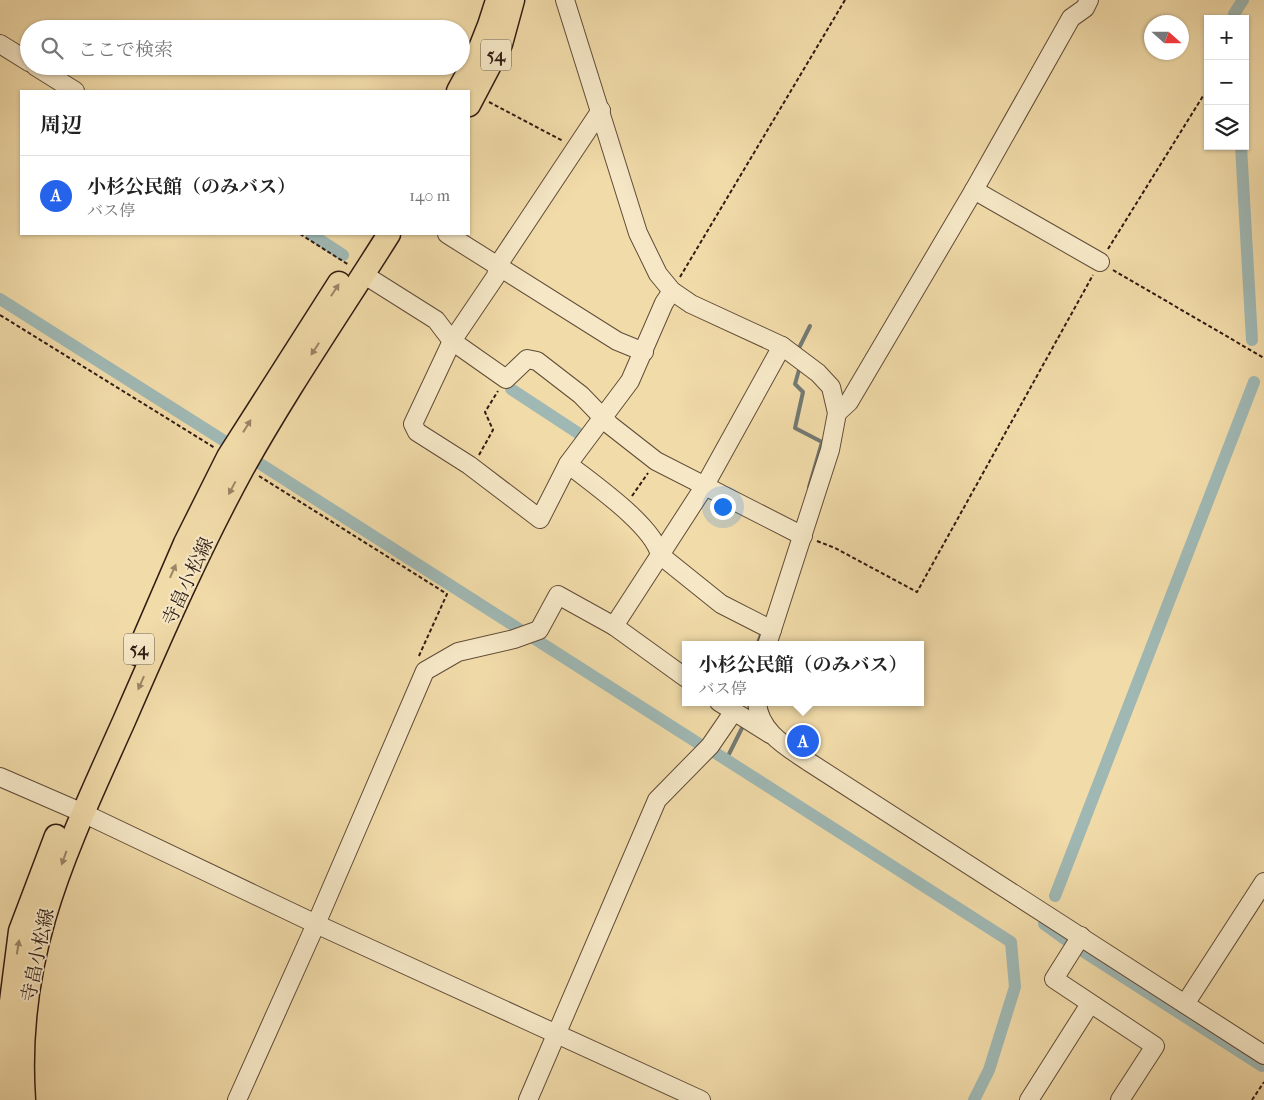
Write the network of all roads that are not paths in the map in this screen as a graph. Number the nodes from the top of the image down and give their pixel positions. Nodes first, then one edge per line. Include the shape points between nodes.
1 (497, 0) edge
2 (513, 0) edge
3 (564, 0) edge
4 (1090, 0) edge
5 (0, 44) edge
6 (20, 56) edge
7 (49, 75) edge
8 (73, 90) edge
9 (469, 90) edge
10 (470, 94) edge
11 (601, 110) junction
12 (974, 190) junction
13 (371, 235) edge
14 (388, 235) edge
15 (449, 235) edge
16 (1100, 262) road end
17 (498, 265) junction
18 (357, 270) junction
19 (672, 291) junction
20 (452, 341) junction
21 (782, 346) junction
22 (644, 352) junction
23 (837, 413) junction
24 (605, 417) junction
25 (568, 464) junction
26 (704, 487) junction
27 (804, 536) junction
28 (660, 555) junction
29 (614, 626) junction
30 (769, 638) edge
31 (682, 675) edge
32 (725, 706) edge
33 (757, 706) edge
34 (734, 711) junction
35 (770, 734) junction
36 (0, 777) edge
37 (76, 810) junction
38 (1264, 882) edge
39 (316, 924) junction
40 (1081, 936) junction
41 (1090, 1004) junction
42 (1185, 1004) junction
43 (558, 1035) junction
44 (1264, 1055) edge
45 (8, 1100) edge
46 (24, 1100) edge
47 (237, 1100) edge
48 (528, 1100) edge
49 (701, 1100) edge
50 (1029, 1100) edge
51 (1120, 1100) edge

1 - 9 main road, 54 via 476,59
2 - 10 main road, 54 via 501,44
3 - 11 street
4 - 12 street via 1071,18
5 - 6 street
7 - 8 street
11 - 17 street
11 - 19 street via 638,233 658,274
12 - 16 street
12 - 23 street via 849,402
13 - 18 main road, 寺畠小松線 / 54
14 - 18 main road, 寺畠小松線 / 54
15 - 17 street
17 - 20 street via 496,276
17 - 22 street via 616,341
18 - 20 street via 436,320
18 - 37 main road, 寺畠小松線 / 54 via 185,543
19 - 21 street via 692,304
19 - 22 street
20 - 24 street via 506,379 527,359 537,361
20 - 25 street via 412,424 416,432 472,468 540,519
21 - 23 street via 831,387
21 - 26 street
22 - 24 street via 630,381
23 - 27 street via 830,450
24 - 25 street
24 - 26 street via 610,425 656,461
25 - 28 street via 624,509 658,545
26 - 27 street
26 - 28 street
27 - 30 street
28 - 29 street
28 - 30 street
29 - 31 street
29 - 39 street via 558,595 539,630 458,652 425,671
32 - 34 street
33 - 35 street
34 - 35 street
34 - 43 street via 710,746 657,800
35 - 40 street
36 - 37 street
37 - 39 street
45 -> 37 main road, 寺畠小松線 / 54 via 8,1025 20,931
37 -> 46 main road, 寺畠小松線 / 54 via 32,961 23,1029
38 - 42 street
39 - 43 street
39 - 47 street
40 - 41 street via 1054,979
40 - 42 street
41 - 50 street
41 - 51 street via 1155,1046
42 - 44 street
43 - 48 street
43 - 49 street

